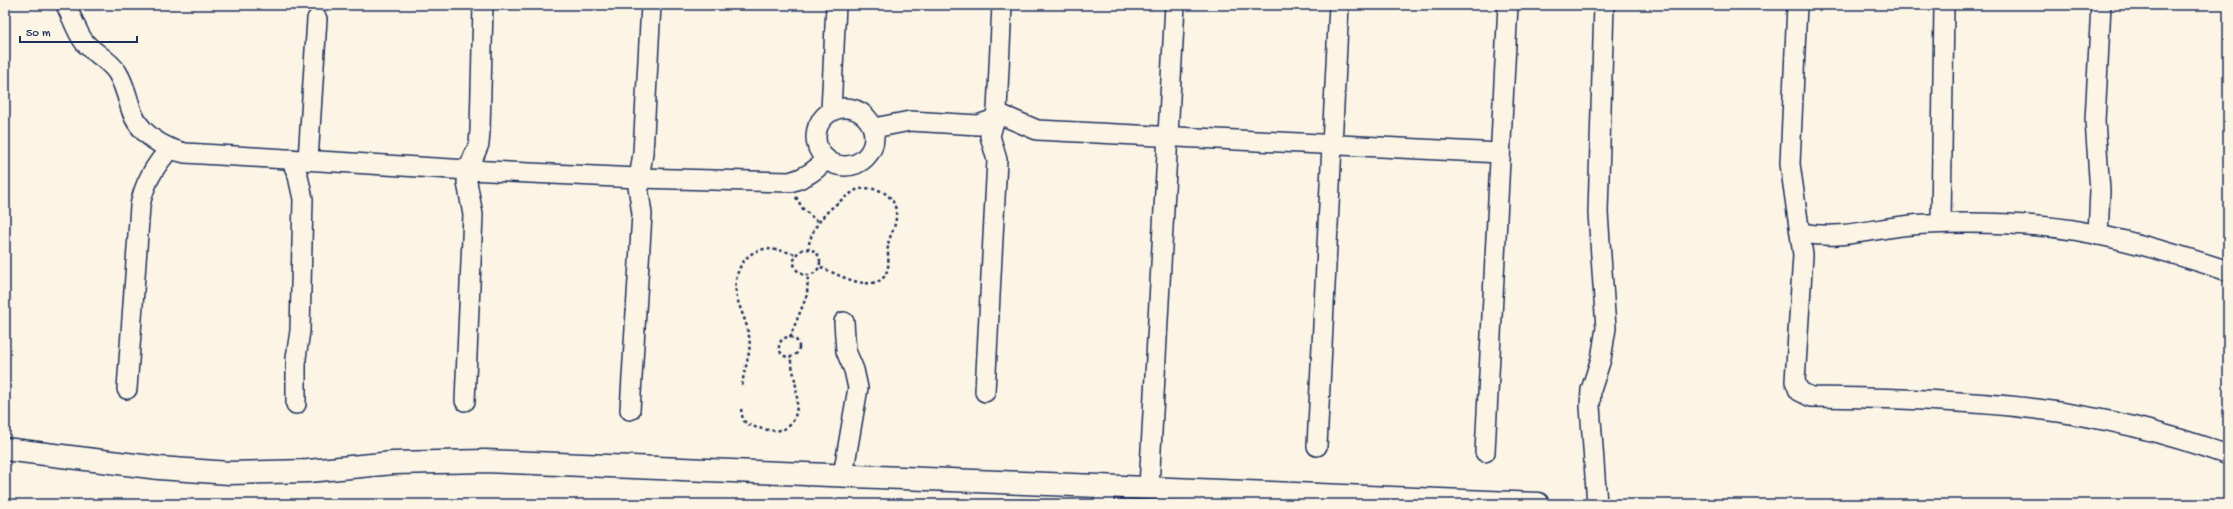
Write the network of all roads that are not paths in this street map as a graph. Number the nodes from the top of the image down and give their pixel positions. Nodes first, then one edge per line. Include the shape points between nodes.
1 (66, 5) edge
2 (483, 5) edge
3 (651, 5) edge
4 (836, 5) edge
5 (1002, 5) edge
6 (1176, 5) edge
7 (1339, 5) edge
8 (1508, 5) edge
9 (1604, 5) edge
10 (1797, 5) edge
11 (1944, 5) edge
12 (2101, 5) edge
13 (317, 20) dead end
14 (831, 111) junction
15 (996, 119) junction
16 (874, 128) junction
17 (1168, 138) junction
18 (1333, 144) junction
19 (170, 149) junction
20 (1500, 153) junction
21 (300, 159) junction
22 (826, 159) junction
23 (468, 170) junction
24 (638, 178) junction
25 (1941, 224) junction
26 (1801, 233) junction
27 (2098, 235) junction
28 (2228, 271) edge
29 (844, 322) dead end
30 (127, 389) dead end
31 (986, 392) dead end
32 (465, 401) dead end
33 (296, 404) dead end
34 (630, 410) dead end
35 (1317, 446) dead end
36 (5, 449) edge
37 (1485, 452) dead end
38 (2228, 455) edge
39 (843, 475) junction
40 (1149, 487) junction
41 (1104, 495) edge
42 (1538, 504) edge
43 (1597, 504) edge

1 - 19 street via 85,42 110,62 118,73 136,120 150,137
2 - 23 street via 479,144
3 - 24 street via 643,153
4 - 14 street
5 - 15 street
6 - 17 street
7 - 18 street
8 - 20 street
9 - 43 street via 1598,213 1606,328 1591,390 1590,406
10 - 26 street via 1790,164 1793,196
11 - 25 street
12 - 27 street via 2095,141 2100,191
13 - 21 street
14 - 16 street via 853,108 866,116
14 - 22 street via 821,121 816,134 818,148
15 - 16 street via 978,124 910,121
15 - 17 street via 1009,117 1037,130
15 - 31 street via 990,136 998,160
16 - 22 street via 872,150 862,162 840,166
17 - 18 street
17 - 40 street
18 - 20 street
18 - 35 street
19 - 21 street via 185,153
19 - 30 street via 146,181 140,206
20 - 37 street
21 - 23 street
21 - 33 street via 298,176 303,199
22 - 24 street via 811,174 790,182
23 - 24 street
23 - 32 street via 467,189 473,215
24 - 34 street via 642,214
25 - 26 street via 1901,226 1845,236
25 - 27 street via 2038,226
26 - 38 street via 1803,277 1795,381 1799,391 1806,396 1950,402 2037,409 2133,427
27 - 28 street via 2183,256
29 - 39 street via 846,351 858,388
36 - 39 street via 159,468 229,473 308,471 393,463 485,461
39 - 41 street
40 - 41 street
40 - 42 street

